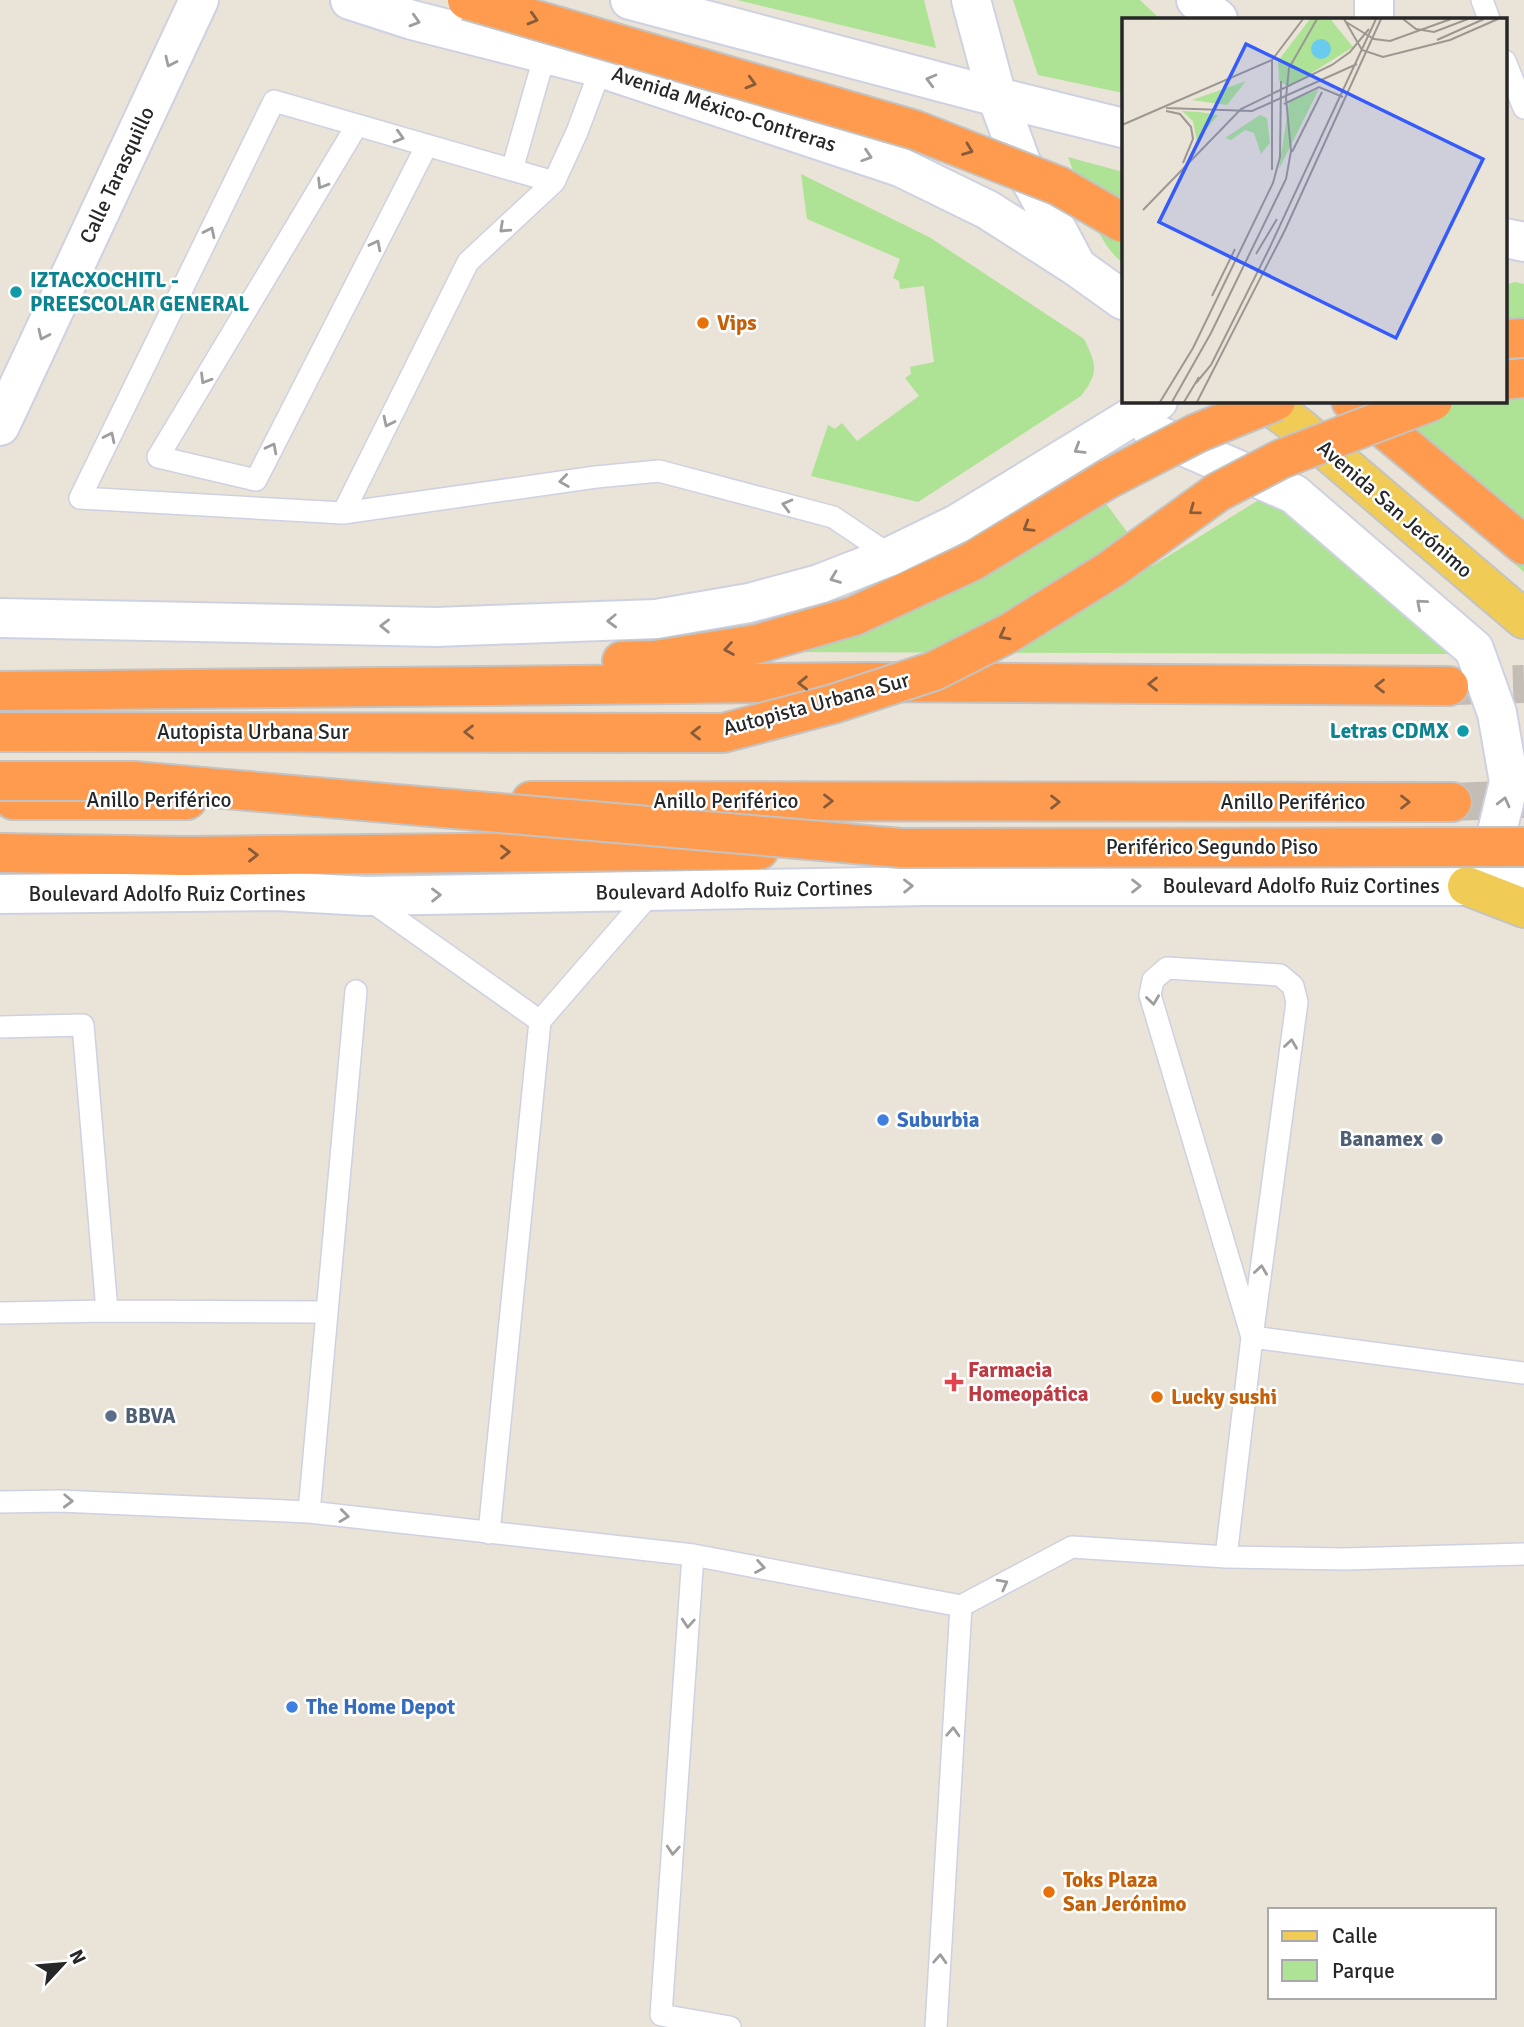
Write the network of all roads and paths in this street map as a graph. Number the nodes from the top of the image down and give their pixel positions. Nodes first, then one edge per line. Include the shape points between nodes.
1 (199, 0) edge
2 (350, 0) edge
3 (467, 0) edge
4 (630, 0) edge
5 (971, 0) edge
6 (1196, 0) edge
7 (1374, 0) edge
8 (1482, 0) edge
9 (1217, 18) edge
10 (1374, 18) edge
11 (1489, 18) edge
12 (545, 54) junction
13 (1506, 63) edge
14 (601, 68) junction
15 (997, 97) junction
16 (1524, 108) edge
17 (357, 125) junction
18 (1122, 128) edge
19 (427, 145) junction
20 (512, 170) junction
21 (554, 182) junction
22 (1122, 222) edge
23 (1506, 238) edge
24 (1524, 242) edge
25 (1077, 267) junction
26 (1122, 299) edge
27 (1524, 338) edge
28 (1506, 339) edge
29 (1524, 378) edge
30 (1506, 380) edge
31 (1156, 402) edge
32 (1268, 402) edge
33 (1352, 402) edge
34 (1430, 402) edge
35 (1298, 410) edge
36 (1125, 421) junction
37 (0, 426) edge
38 (343, 513) junction
39 (1524, 545) edge
40 (891, 556) junction
41 (0, 618) edge
42 (1524, 620) edge
43 (0, 670) edge
44 (1449, 686) tunnel mouth
45 (0, 691) edge
46 (0, 732) edge
47 (0, 781) edge
48 (0, 800) edge
49 (1452, 802) tunnel mouth
50 (1524, 847) edge
51 (901, 848) junction
52 (0, 853) edge
53 (1467, 886) junction
54 (1524, 886) edge
55 (652, 892) junction
56 (0, 894) edge
57 (365, 896) junction
58 (1524, 908) edge
59 (356, 991) dead end
60 (540, 1021) junction
61 (0, 1027) edge
62 (107, 1311) junction
63 (327, 1312) junction
64 (0, 1313) edge
65 (1252, 1337) junction
66 (1524, 1374) edge
67 (0, 1502) edge
68 (309, 1512) junction
69 (489, 1533) junction
70 (1524, 1554) edge
71 (693, 1555) junction
72 (1226, 1557) junction
73 (961, 1606) junction
74 (730, 2027) edge
75 (936, 2027) edge

1 -> 37 main road, Calle Tarasquillo
2 -> 12 main road, Avenida México-Contreras
3 -> 22 highway, bridge via 915,130 1059,186
15 -> 4 main road
5 - 15 main road
6 - 9 main road
7 - 10 main road
8 - 11 lane
12 - 14 main road, Avenida México-Contreras
12 - 20 lane
13 - 16 lane
14 - 21 lane
14 -> 25 main road, Avenida México-Contreras via 900,167 988,210
15 - 18 main road
15 - 25 main road via 1021,162
17 -> 19 lane
17 -> 19 lane via 158,457 256,480
38 -> 17 lane via 80,498 275,101
19 - 20 lane
20 - 21 lane
21 -> 38 lane via 468,262
23 - 24 main road
25 - 26 main road
27 - 28 highway
29 - 30 highway
31 - 36 main road
32 - 35 main road, Avenida San Jerónimo
33 - 39 highway
34 -> 46 highway, Autopista Urbana Sur, bridge via 1281,459 1218,492 1110,570 1009,633 934,671 723,733
35 - 42 main road, Avenida San Jerónimo
35 -> 43 highway, bridge via 1197,433 1108,479 971,562 854,616 757,644 655,660
36 -> 40 main road via 957,524
53 -> 36 main road via 1496,836 1510,782 1497,713 1474,649 1294,494
40 -> 38 lane via 833,517 659,471
40 -> 41 main road via 819,584 749,603 656,619 436,627
44 -> 45 highway via 855,682
47 - 51 highway, bridge via 134,781
48 -> 49 highway, Anillo Periférico
50 - 51 highway, Periférico Segundo Piso, bridge
52 -> 51 highway, bridge via 185,856
53 - 54 main road, Boulevard Adolfo Ruiz Cortines
55 -> 53 main road, Boulevard Adolfo Ruiz Cortines via 924,886
53 - 58 main road
57 -> 55 main road, Boulevard Adolfo Ruiz Cortines
55 - 60 lane
56 - 57 main road, Boulevard Adolfo Ruiz Cortines via 276,891
57 - 60 lane
59 - 63 lane
60 - 69 lane
61 - 62 lane via 83,1026
62 - 63 lane
62 - 64 lane
63 - 68 lane
65 -> 65 lane via 1297,1002 1293,986 1280,975 1167,968 1153,980 1150,995
65 - 66 lane
65 - 72 lane
67 -> 68 lane
68 -> 69 lane
69 - 71 lane
70 - 72 lane
71 -> 73 lane
71 -> 74 lane via 662,2015
73 -> 72 lane via 1072,1547
75 -> 73 lane

